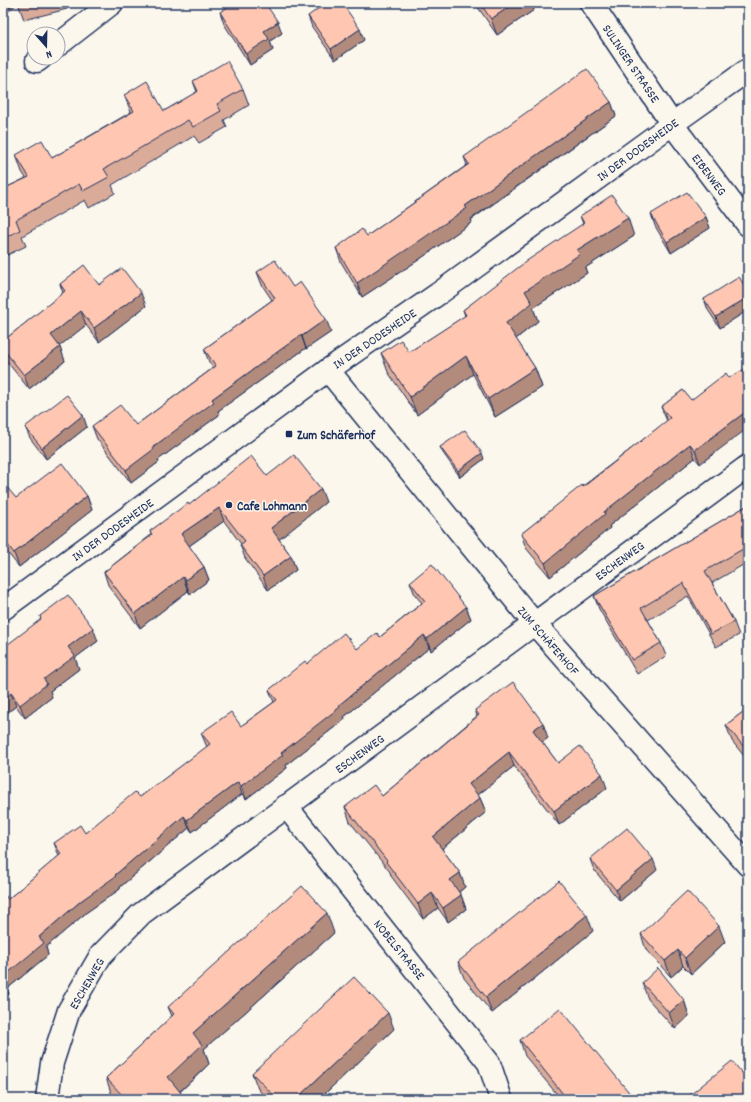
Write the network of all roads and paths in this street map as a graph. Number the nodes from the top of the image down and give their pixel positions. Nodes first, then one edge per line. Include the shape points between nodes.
1 (112, 3) edge
2 (591, 3) edge
3 (66, 38) edge
4 (748, 70) edge
5 (672, 124) junction
6 (748, 225) edge
7 (328, 370) junction
8 (748, 466) edge
9 (3, 609) edge
10 (534, 623) junction
11 (286, 806) junction
12 (748, 865) edge
13 (47, 1099) edge
14 (501, 1099) edge

1 - 3 street
2 - 5 street, SULINGER STRASSE
4 - 5 street, IN DER DODESHEIDE
5 - 6 street, EIBENWEG
5 - 7 street, IN DER DODESHEIDE via 438,294
7 - 9 street, IN DER DODESHEIDE
7 - 10 street, ZUM SCHÄFERHOF
8 - 10 street, ESCHENWEG
10 - 11 street, ESCHENWEG
10 - 12 street, ZUM SCHÄFERHOF
11 - 13 street, ESCHENWEG via 142,914 101,955 69,1010 52,1063
11 - 14 street, NOBELSTRASSE via 489,1064

